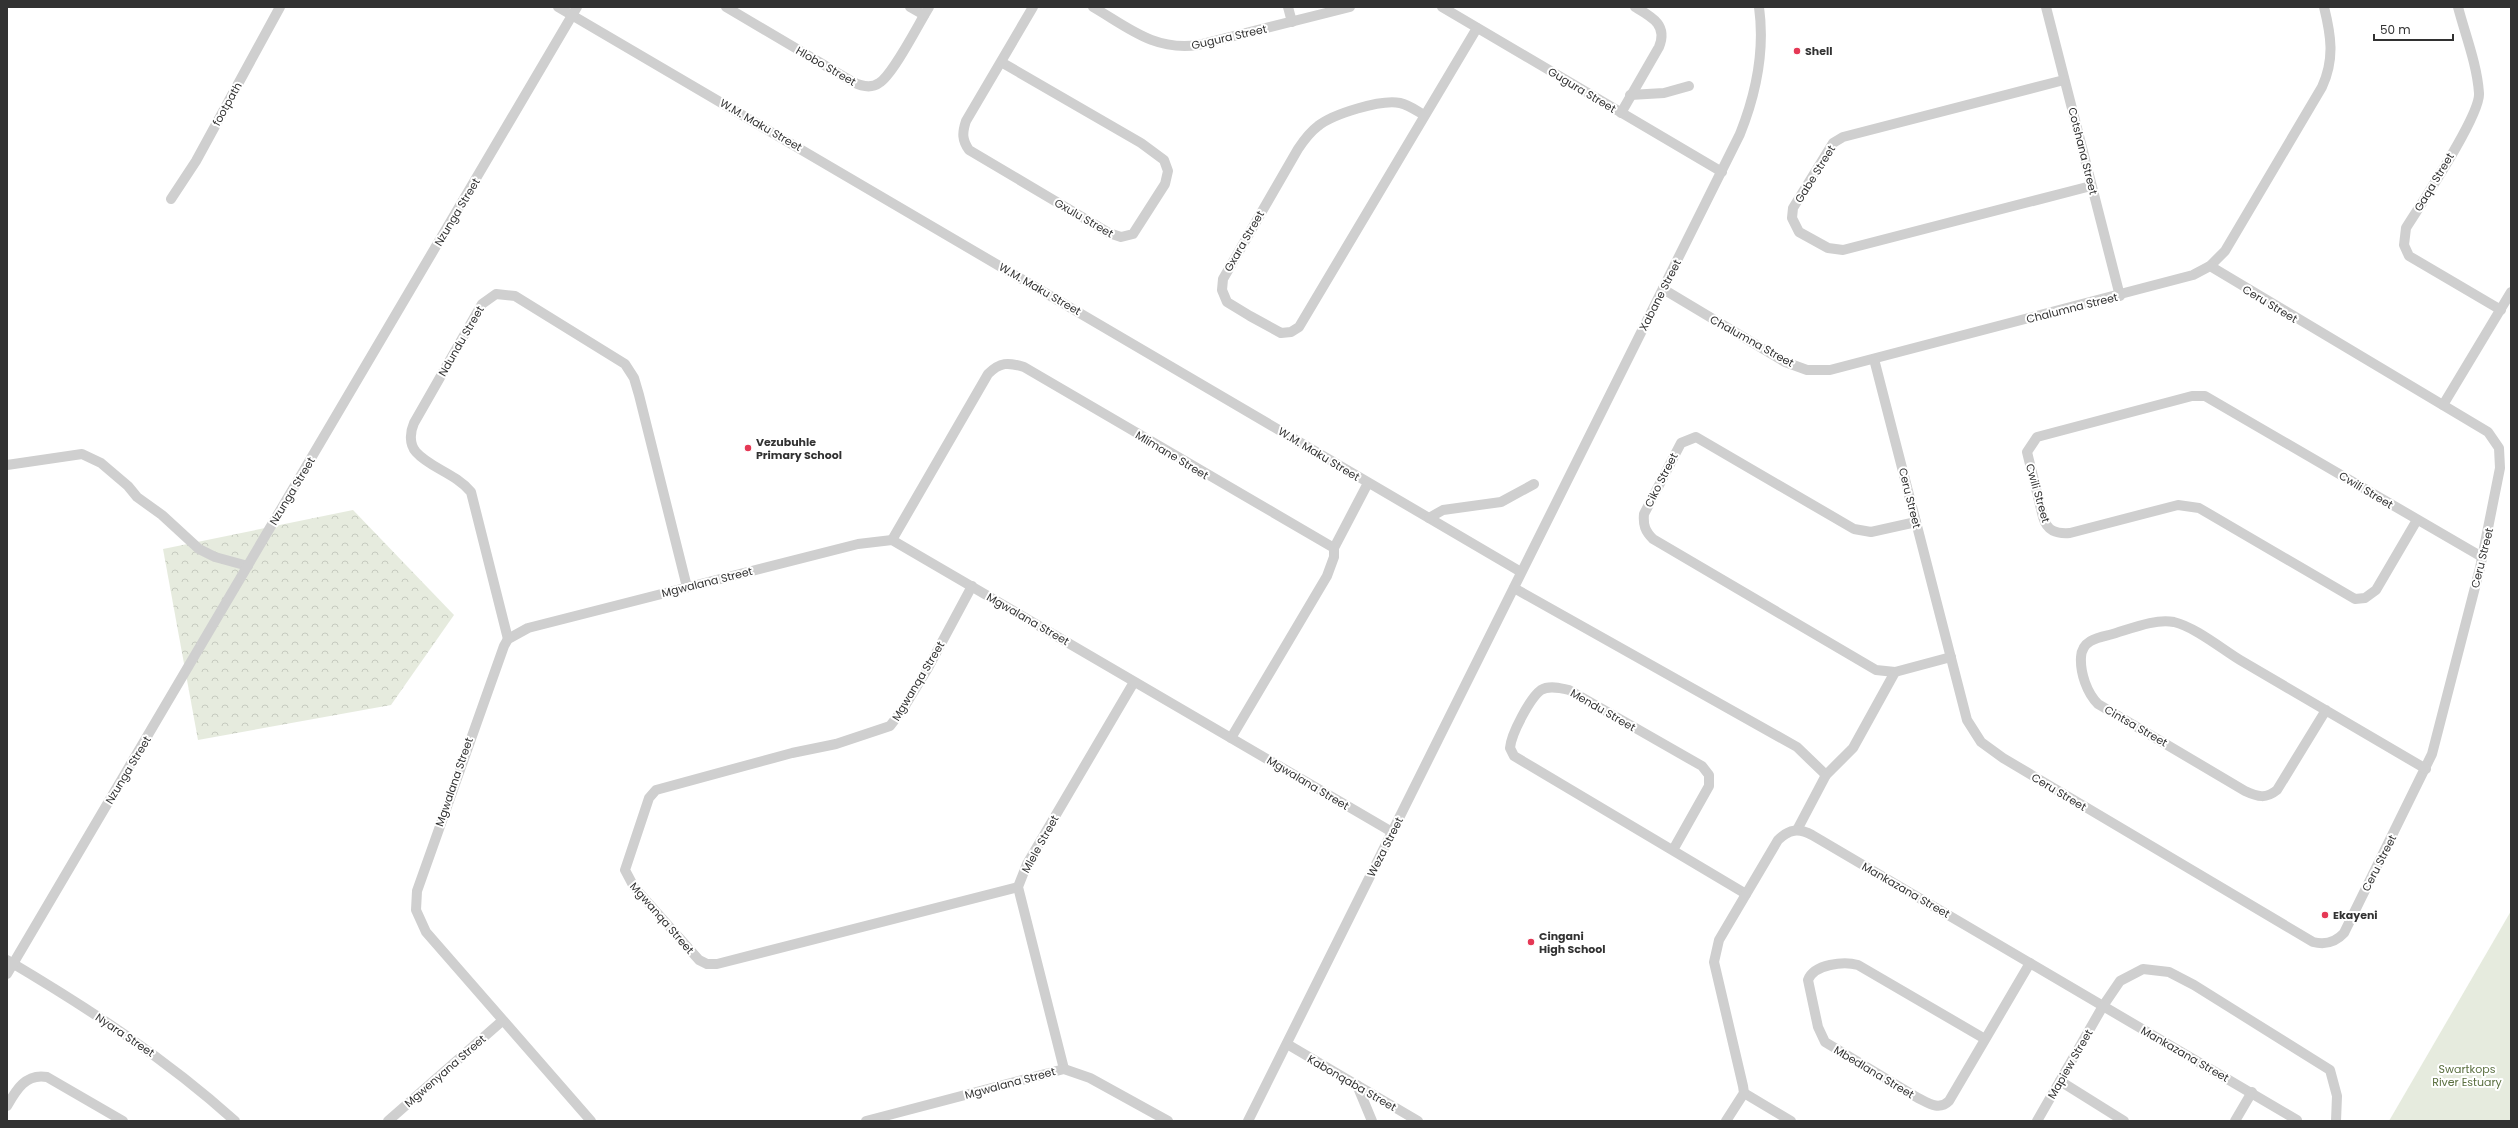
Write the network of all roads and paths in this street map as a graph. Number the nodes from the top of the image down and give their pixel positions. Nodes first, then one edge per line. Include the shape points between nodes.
1 (280, 7) edge
2 (558, 7) edge
3 (726, 7) edge
4 (910, 7) edge
5 (1033, 7) edge
6 (1093, 7) edge
7 (1288, 7) edge
8 (1350, 7) edge
9 (1442, 7) edge
10 (1635, 7) edge
11 (1759, 7) edge
12 (2046, 7) edge
13 (2324, 7) edge
14 (2458, 7) edge
15 (575, 11) edge
16 (927, 11) edge
17 (1292, 22) junction
18 (1477, 28) junction
19 (1001, 62) junction
20 (2064, 80) junction
21 (1689, 86) dead end
22 (1630, 95) junction
23 (1621, 113) junction
24 (1424, 115) junction
25 (1722, 172) junction
26 (2092, 186) junction
27 (171, 199) dead end
28 (2210, 266) junction
29 (1663, 289) junction
30 (2511, 292) edge
31 (2120, 296) junction
32 (2501, 310) junction
33 (1874, 359) junction
34 (2443, 405) junction
35 (7, 465) edge
36 (1368, 483) junction
37 (1534, 484) dead end
38 (1429, 518) junction
39 (2417, 520) junction
40 (1916, 522) junction
41 (892, 540) junction
42 (1334, 548) junction
43 (2482, 558) junction
44 (248, 566) junction
45 (1522, 572) junction
46 (972, 586) junction
47 (687, 587) junction
48 (1514, 588) junction
49 (508, 639) junction
50 (1951, 657) junction
51 (1895, 672) junction
52 (1134, 682) junction
53 (2326, 710) junction
54 (1231, 738) junction
55 (2426, 769) junction
56 (1826, 775) junction
57 (1797, 830) junction
58 (1392, 832) junction
59 (1673, 850) junction
60 (1018, 887) junction
61 (1746, 894) junction
62 (10, 962) edge
63 (2030, 963) junction
64 (7, 974) edge
65 (2103, 1006) junction
66 (502, 1021) junction
67 (1985, 1039) junction
68 (1287, 1044) junction
69 (1064, 1069) junction
70 (2060, 1081) junction
71 (1356, 1085) junction
72 (2252, 1092) junction
73 (1744, 1093) junction
74 (7, 1106) edge
75 (907, 1116) edge
76 (2297, 1120) dead end
77 (123, 1121) edge
78 (235, 1121) edge
79 (388, 1121) edge
80 (591, 1121) edge
81 (866, 1121) edge
82 (1168, 1121) edge
83 (1248, 1121) edge
84 (1372, 1121) edge
85 (1418, 1121) edge
86 (1726, 1121) edge
87 (1791, 1121) edge
88 (2037, 1121) edge
89 (2124, 1121) edge
90 (2234, 1121) edge
91 (2336, 1121) edge

1 - 27 street, footpath via 196,161
2 - 15 street, W.M. Maku Street
3 - 16 street, Hlobo Street via 853,82 866,87 883,80
4 - 16 street, Hlobo Street
5 - 19 street, Gxulu Street
6 - 17 street, Gugura Street via 1154,42 1169,46 1198,45
7 - 17 street
8 - 17 street, Gugura Street
9 - 18 street, Gugura Street
10 - 22 street via 1658,22 1663,36
11 - 25 street, Xabane Street via 1761,35 1755,90 1748,115
12 - 20 street, Cotshana Street
13 - 28 street, Chalumna Street via 2331,49 2326,78 2226,251
14 - 32 street, Gaqa Street via 2477,79 2479,100 2469,124 2406,228 2404,245 2409,256
15 - 36 street, W.M. Maku Street
15 - 44 street, Nzunga Street
18 - 23 street, Gugura Street
18 - 24 street, Gxara Street
19 - 19 street, Gxulu Street via 1141,143 1164,160 1168,171 1164,184 1133,234 1121,237 1109,233 969,150 962,137 966,121
20 - 26 street, Cotshana Street
20 - 26 street, Gabe Street via 1856,133 1838,140 1833,143 1793,208 1793,223 1799,232 1828,248 1843,250
21 - 22 street via 1664,93
22 - 23 street
23 - 25 street, Gugura Street
24 - 24 street, Gxara Street via 1299,326 1291,332 1275,332 1227,302 1222,290 1223,279 1298,149 1311,132 1322,123 1336,117 1383,103 1402,103
25 - 29 street, Xabane Street
26 - 31 street, Cotshana Street
28 - 31 street, Chalumna Street via 2188,277
28 - 34 street, Ceru Street
29 - 33 street, Chalumna Street via 1785,362 1807,370 1830,370
29 - 45 street, Xabane Street
30 - 32 street
31 - 33 street, Chalumna Street
32 - 34 street
33 - 40 street, Ceru Street
34 - 43 street, Ceru Street via 2488,432 2496,441 2501,454 2491,522
35 - 44 street via 82,454 102,463 137,497 199,548 215,557
36 - 38 street, W.M. Maku Street
36 - 42 street
37 - 38 street via 1501,502 1443,510
38 - 45 street, W.M. Maku Street
39 - 39 street, Cwili Street via 2205,396 2192,396 2037,437 2028,452 2045,524 2056,532 2070,533 2185,504 2199,508 2355,599 2365,598 2376,590
39 - 43 street, Cwili Street
40 - 50 street, Ceru Street
40 - 51 street, Ciko Street via 1871,532 1854,529 1696,437 1681,443 1644,514 1644,529 1653,539 1865,664 1884,672
41 - 42 street, Mlimane Street via 988,374 995,366 1010,362 1024,367 1271,514
41 - 46 street, Mgwalana Street
41 - 47 street, Mgwalana Street via 858,544
42 - 54 street via 1334,557 1327,576
43 - 55 street, Ceru Street
44 - 62 street, Nzunga Street
45 - 48 street, Weza Street
46 - 52 street, Mgwalana Street
46 - 60 street, Mgwanqa Street via 928,668 890,726 836,744 792,753 656,790 649,798 625,870 634,887 699,960 707,964 717,964
47 - 49 street, Mgwalana Street via 541,624
47 - 49 street, Ndundu Street via 639,395 634,378 625,364 515,296 496,294 482,304 414,423 410,437 416,452 463,482 471,492
48 - 56 street via 1797,747
48 - 58 street, Weza Street
49 - 66 street, Mgwalana Street via 452,787 416,900 416,910 426,932
50 - 51 street, Ciko Street
50 - 55 street, Ceru Street via 1967,720 1976,736 1990,751 2306,938 2322,944 2333,941 2344,933
51 - 56 street via 1853,748
52 - 54 street, Mgwalana Street
52 - 60 street, Mlele Street via 1027,864
53 - 53 street, Cintsa Street via 2277,790 2272,795 2261,797 2245,791 2098,704 2087,688 2081,653 2087,643 2098,638 2159,622 2174,622
53 - 55 street, Cintsa Street
54 - 58 street, Mgwalana Street
56 - 57 street
57 - 61 street via 1786,832 1778,840
57 - 63 street, Mankazana Street via 1812,835
58 - 68 street, Weza Street
59 - 59 street, Mendu Street via 1709,786 1707,772 1702,766 1569,690 1555,687 1542,689 1533,699 1515,732 1510,748 1514,756
59 - 61 street, Mendu Street
60 - 69 street, Mlele Street
61 - 73 street via 1719,940 1714,962
62 - 64 street, Nzunga Street
62 - 78 street, Nyara Street via 122,1031 186,1079
63 - 65 street, Mankazana Street
63 - 67 street, Mbedlana Street
65 - 70 street, Mapiew Street
65 - 72 street, Mankazana Street
65 - 91 street, Mapiew Street via 2120,981 2131,974 2143,969 2169,972 2330,1070 2338,1096
66 - 79 street, Mgwenyana Street
66 - 80 street, Mgwalana Street
67 - 67 street, Mbedlana Street via 1949,1100 1940,1106 1931,1105 1825,1042 1818,1027 1808,980 1816,970 1840,963 1858,965
68 - 71 street, Kabonqaba Street
68 - 83 street, Weza Street
69 - 75 street, Mgwalana Street
69 - 82 street, Mgwalana Street via 1090,1078
70 - 88 street, Mapiew Street
70 - 89 street
71 - 84 street
71 - 85 street, Kabonqaba Street
72 - 76 street, Mankazana Street
72 - 90 street
73 - 86 street
73 - 87 street
74 - 77 street via 23,1083 29,1078 39,1076 47,1078
75 - 81 street, Mgwalana Street

